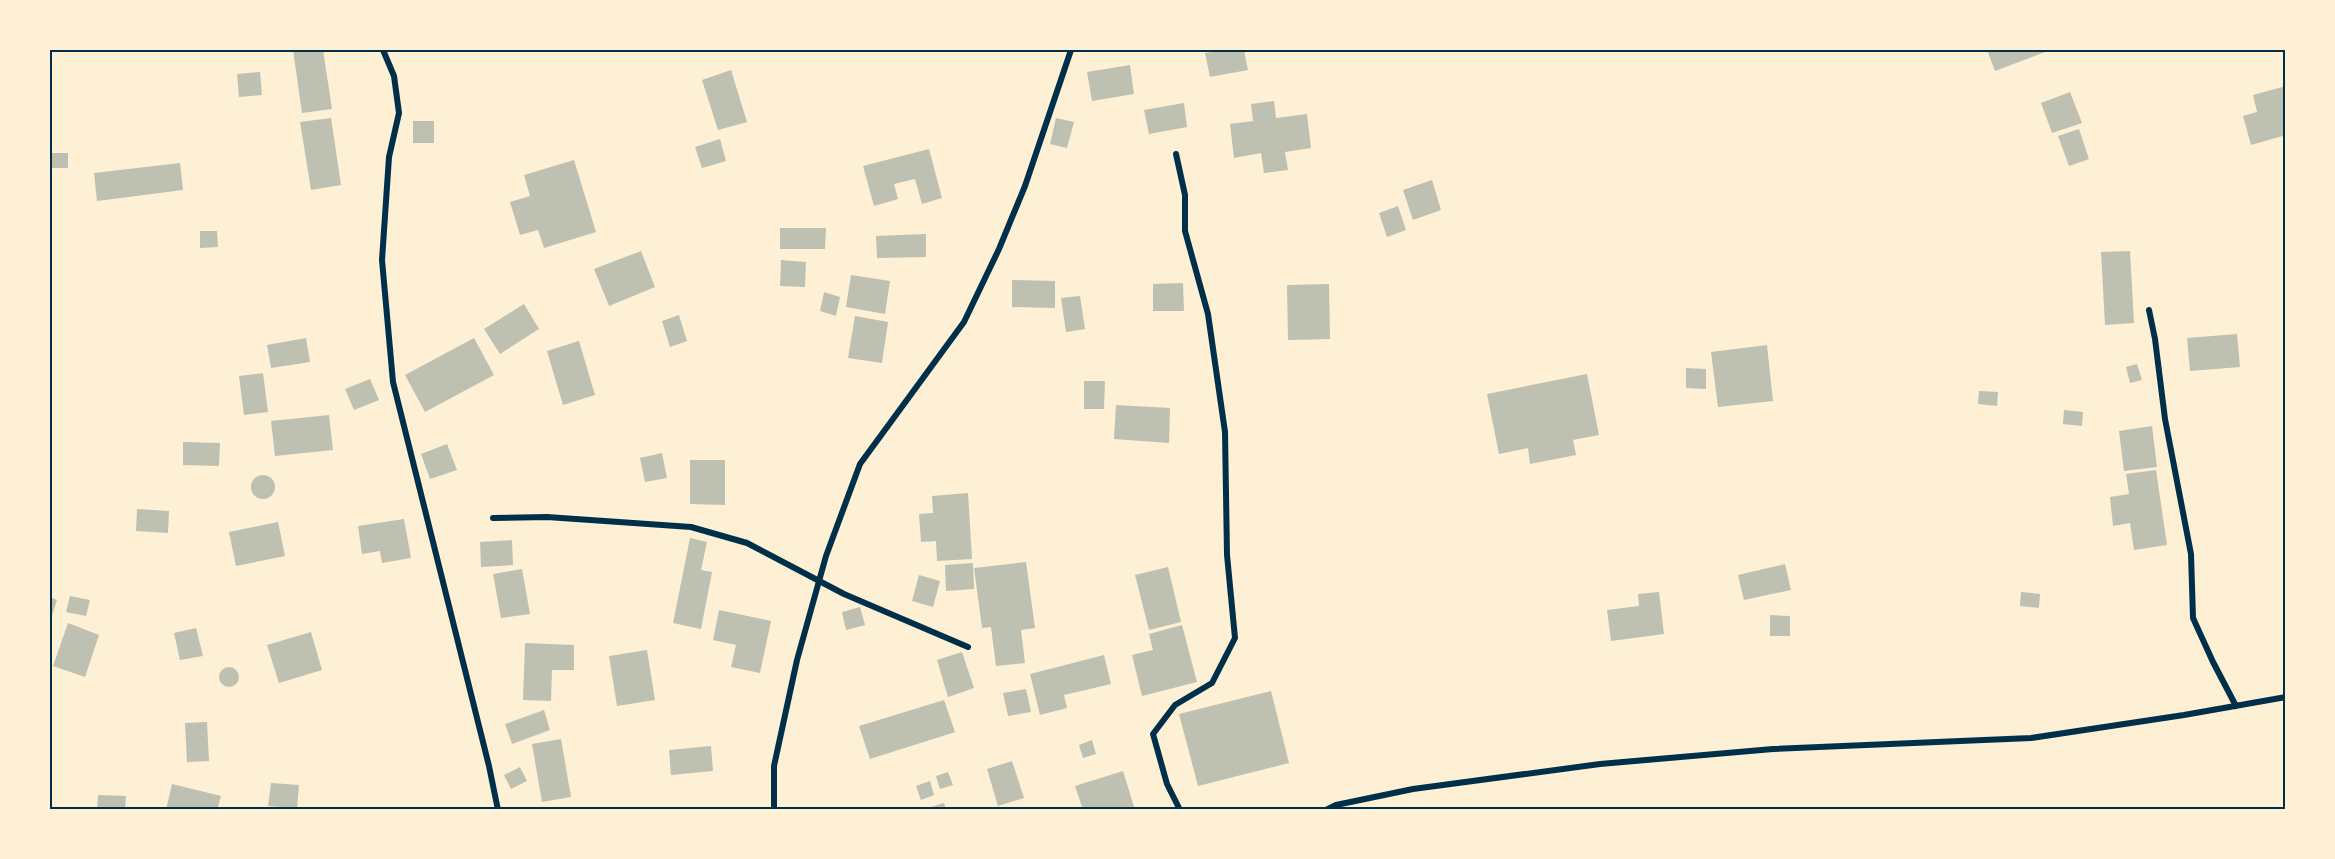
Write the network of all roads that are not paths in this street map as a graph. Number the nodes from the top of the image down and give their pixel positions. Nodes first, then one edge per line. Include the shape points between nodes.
1 (383, 50) edge
2 (1071, 50) edge
3 (1176, 154) dead end
4 (2149, 310) dead end
5 (493, 518) dead end
6 (819, 581) junction
7 (968, 647) dead end
8 (2286, 697) edge
9 (2236, 706) junction
10 (498, 810) edge
11 (774, 810) edge
12 (1180, 810) edge
13 (1326, 810) edge

1 - 10 street via 394,76 399,112 389,157 382,260 393,382
2 - 6 street via 999,249 964,322 860,464
3 - 12 street via 1185,195 1185,231 1208,314 1225,432 1227,555 1235,638 1212,683 1175,705 1153,734 1167,784
4 - 9 street via 2191,554 2193,618
5 - 6 street via 547,517 691,527 747,543
6 - 7 street
6 - 11 street via 774,766
8 - 9 street
9 - 13 street via 2031,738 1773,749 1600,764 1413,789

